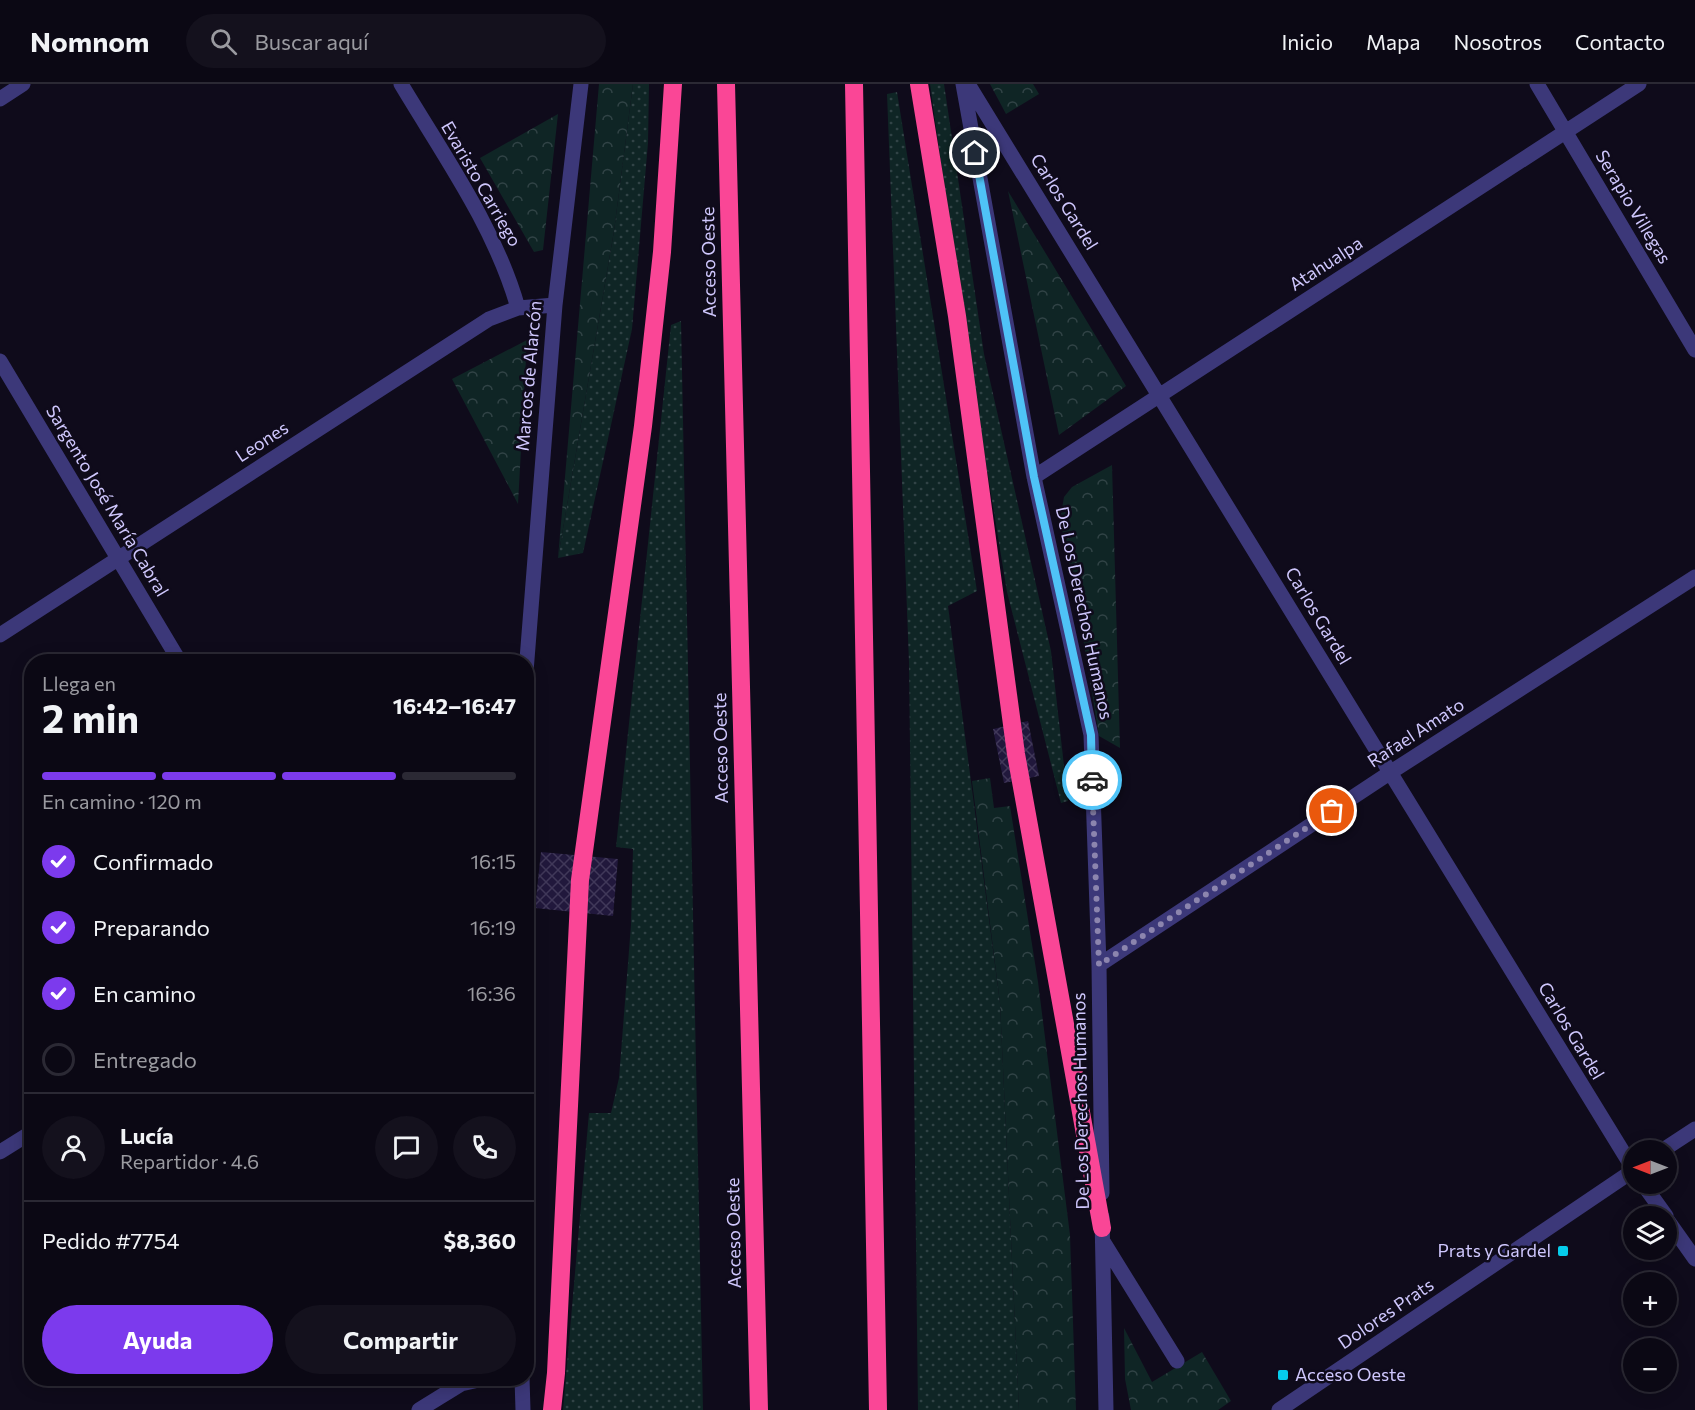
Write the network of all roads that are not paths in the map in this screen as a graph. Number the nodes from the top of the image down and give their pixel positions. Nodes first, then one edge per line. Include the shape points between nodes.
1 (23, 84) edge
2 (401, 84) edge
3 (581, 84) edge
4 (673, 84) edge
5 (726, 84) edge
6 (855, 84) edge
7 (919, 84) edge
8 (963, 84) edge
9 (968, 84) edge
10 (1537, 84) edge
11 (1639, 84) edge
12 (0, 99) edge
13 (1566, 132) junction
14 (555, 305) junction
15 (518, 308) junction
16 (1695, 350) edge
17 (0, 361) edge
18 (1160, 395) junction
19 (1034, 477) junction
20 (118, 558) junction
21 (1695, 577) edge
22 (0, 635) edge
23 (175, 654) edge
24 (527, 654) edge
25 (1391, 772) junction
26 (1099, 965) junction
27 (1695, 1129) edge
28 (24, 1137) edge
29 (1677, 1141) edge
30 (0, 1152) edge
31 (1623, 1154) edge
32 (1623, 1177) edge
33 (1677, 1233) edge
34 (1102, 1235) junction
35 (1695, 1259) edge
36 (1177, 1361) dead end
37 (456, 1386) edge
38 (522, 1386) edge
39 (419, 1410) edge
40 (523, 1410) edge
41 (552, 1410) edge
42 (759, 1410) edge
43 (878, 1410) edge
44 (1107, 1410) edge
45 (1280, 1410) edge

1 - 12 street
2 - 15 street, Evaristo Carriego via 493,240 507,269
3 - 14 street, Marcos de Alarcón
4 - 41 highway via 662,252 644,415 580,880
5 - 42 highway, Acceso Oeste
6 - 43 highway
7 - 34 highway via 957,316 1016,754
8 - 19 street, De Los Derechos Humanos
9 - 18 street, Carlos Gardel
10 - 13 street, Serapio Villegas
11 - 13 street, Atahualpa
13 - 16 street, Serapio Villegas
13 - 18 street, Atahualpa
14 - 15 street, Leones
14 - 24 street, Marcos de Alarcón
15 - 20 street, Leones via 489,320
17 - 20 street, Sargento José María Cabral
18 - 19 street, Atahualpa
18 - 25 street, Carlos Gardel
19 - 26 street, De Los Derechos Humanos via 1091,735
20 - 22 street, Leones
20 - 23 street, Sargento José María Cabral
21 - 25 street, Rafael Amato
25 - 26 street, Rafael Amato
25 - 31 street, Carlos Gardel
26 - 34 street, De Los Derechos Humanos
27 - 29 street
28 - 30 street
32 - 45 street, Dolores Prats
33 - 35 street
34 - 36 street
34 - 44 street, De Los Derechos Humanos
37 - 39 street
38 - 40 street

